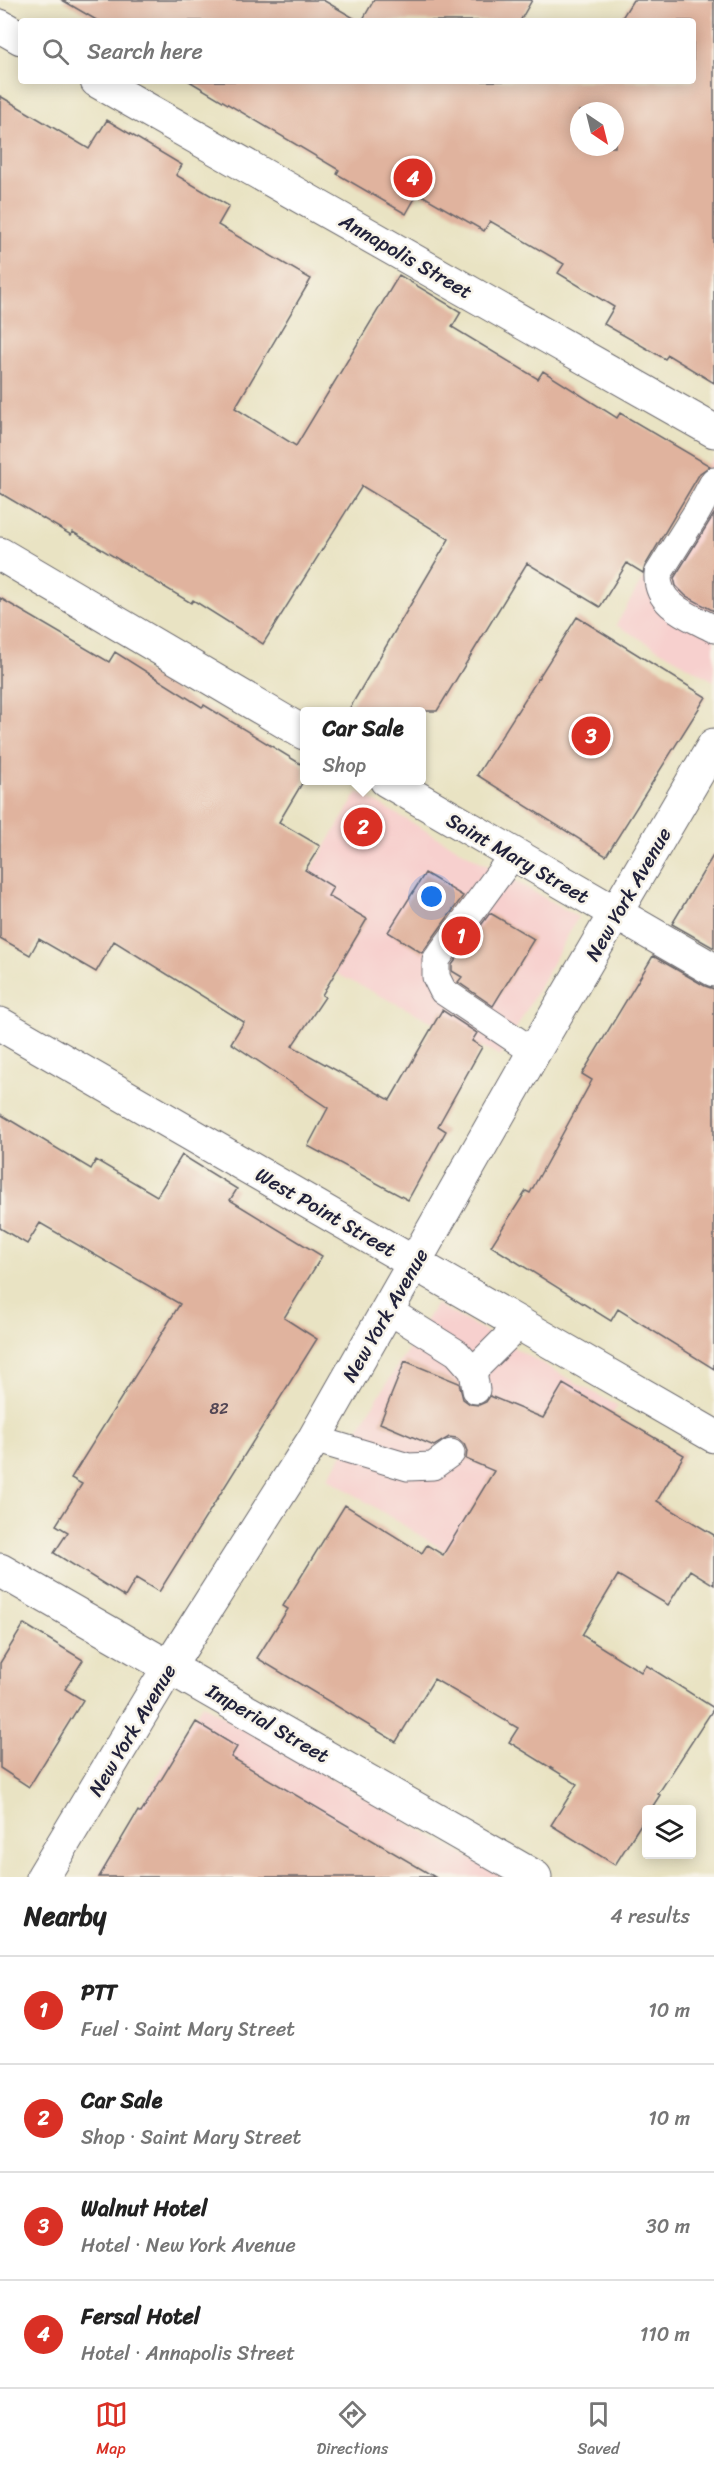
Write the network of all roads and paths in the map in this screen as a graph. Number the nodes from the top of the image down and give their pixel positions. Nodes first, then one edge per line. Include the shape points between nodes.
1 (0, 26) edge
2 (18, 36) edge
3 (103, 84) edge
4 (714, 431) edge
5 (714, 481) edge
6 (0, 554) edge
7 (714, 629) edge
8 (300, 731) edge
9 (714, 745) edge
10 (394, 785) edge
11 (513, 855) junction
12 (616, 915) junction
13 (714, 970) edge
14 (0, 1024) edge
15 (534, 1052) junction
16 (415, 1263) junction
17 (388, 1310) junction
18 (520, 1324) junction
19 (714, 1436) edge
20 (314, 1440) junction
21 (451, 1453) dead end
22 (0, 1570) edge
23 (170, 1667) junction
24 (43, 1877) edge
25 (535, 1877) edge

1 - 2 street
3 - 4 street, Annapolis Street
5 - 7 lane via 658,574 657,585 666,603
6 - 8 street
9 - 12 street, New York Avenue
10 - 11 street, Saint Mary Street
11 - 12 street, Saint Mary Street
11 - 15 lane via 436,960 435,977 443,991
12 - 13 street, Saint Mary Street
12 - 15 street, New York Avenue
14 - 16 street, West Point Street
15 - 16 street, New York Avenue
16 - 17 street, New York Avenue
16 - 18 street, West Point Street
17 - 18 lane via 457,1353 475,1381
17 - 20 street, New York Avenue
18 - 19 street, West Point Street
20 - 21 lane via 408,1467 433,1467
20 - 23 street, New York Avenue
22 - 23 street, Imperial Street
23 - 24 street, New York Avenue
23 - 25 street, Imperial Street

